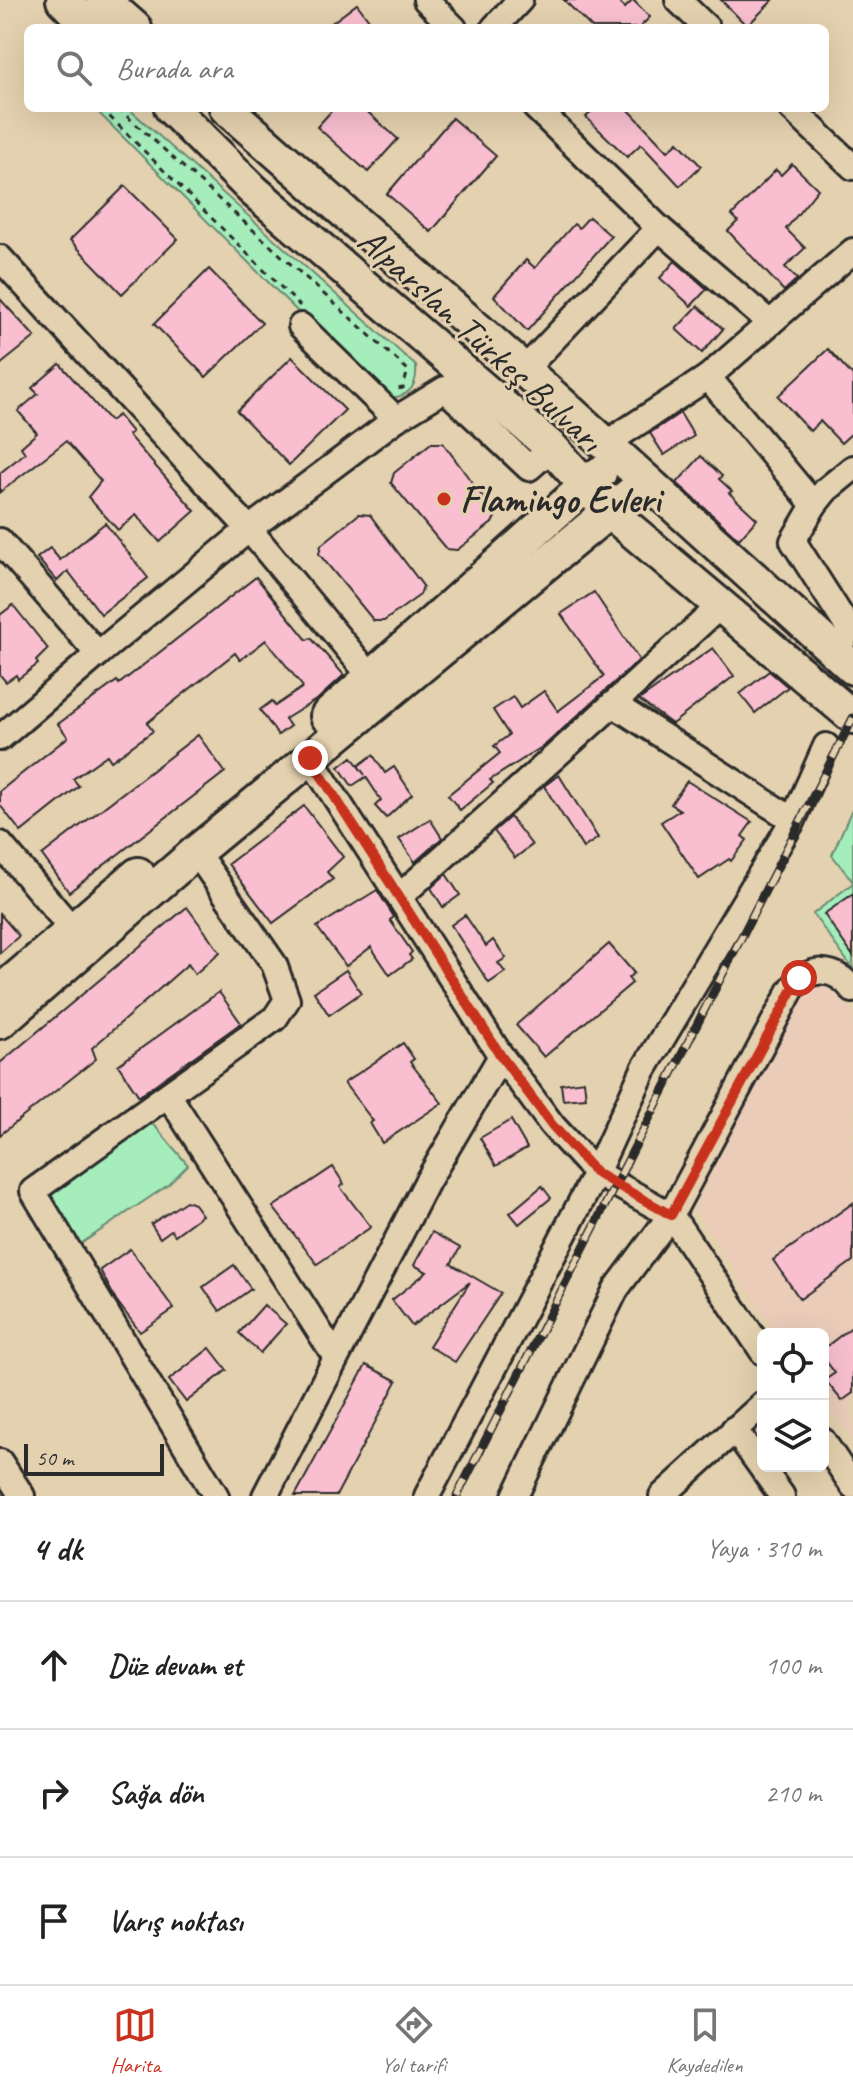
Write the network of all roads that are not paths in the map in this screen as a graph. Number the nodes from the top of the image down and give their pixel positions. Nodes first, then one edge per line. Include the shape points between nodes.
1 (63, 0) edge
2 (103, 0) edge
3 (426, 0) edge
4 (520, 0) edge
5 (683, 2) edge
6 (87, 24) edge
7 (130, 24) edge
8 (450, 24) edge
9 (498, 24) edge
10 (703, 24) edge
11 (175, 112) edge
12 (231, 112) edge
13 (540, 112) edge
14 (795, 112) edge
15 (853, 167) edge
16 (659, 228) junction
17 (853, 251) edge
18 (0, 258) edge
19 (302, 318) road end
20 (770, 323) junction
21 (524, 370) junction
22 (708, 377) junction
23 (396, 419) junction
24 (552, 448) junction
25 (610, 451) junction
26 (853, 468) edge
27 (645, 482) junction
28 (585, 487) junction
29 (814, 505) junction
30 (611, 513) junction
31 (249, 529) junction
32 (0, 541) edge
33 (719, 607) junction
34 (98, 654) junction
35 (845, 660) edge
36 (372, 678) junction
37 (613, 704) junction
38 (853, 717) edge
39 (0, 738) edge
40 (826, 746) dead end
41 (310, 758) junction
42 (793, 820) junction
43 (0, 844) edge
44 (196, 852) junction
45 (399, 897) junction
46 (80, 938) junction
47 (853, 990) edge
48 (0, 992) edge
49 (0, 1022) edge
50 (501, 1056) junction
51 (169, 1096) junction
52 (596, 1173) junction
53 (671, 1215) junction
54 (757, 1343) edge
55 (335, 1356) junction
56 (757, 1409) edge
57 (734, 1429) junction
58 (829, 1450) edge
59 (0, 1462) edge
60 (853, 1486) edge
61 (22, 1496) edge
62 (216, 1496) edge
63 (265, 1496) edge
64 (427, 1496) edge
65 (515, 1496) edge
66 (662, 1496) edge
67 (782, 1496) edge

1 - 6 main road
2 - 7 main road
3 - 8 street
4 - 9 street
5 - 10 street
11 - 24 main road, Alparslan Türkeş Bulvarı via 254,191
12 - 21 main road, Alparslan Türkeş Bulvarı
13 - 16 street
14 - 15 street
16 - 20 street
16 - 21 street
17 - 20 street
18 - 31 street
19 - 23 street
20 - 22 street
21 - 25 main road, Alparslan Türkeş Bulvarı
22 - 25 street
22 - 29 street
23 - 24 street via 445,389 529,468
23 - 31 street
24 - 28 main road, Alparslan Türkeş Bulvarı
25 - 27 main road, Alparslan Türkeş Bulvarı
25 - 28 main road
26 - 29 street
27 - 30 main road
27 - 35 main road, Alparslan Türkeş Bulvarı
28 - 30 main road, Alparslan Türkeş Bulvarı
28 - 36 main road
29 - 35 street via 793,541 849,629
30 - 33 main road, Alparslan Türkeş Bulvarı
30 - 41 main road
31 - 34 street
31 - 36 street
32 - 34 street
33 - 37 street
33 - 38 main road, Alparslan Türkeş Bulvarı
34 - 39 street
36 - 46 main road
37 - 42 street
37 - 45 street
40 - 42 street
41 - 44 main road
41 - 45 street
42 - 52 street via 644,1069
43 - 46 street
44 - 46 main road
44 - 51 street via 274,964 287,1000 275,1018
45 - 50 street
46 - 48 main road
46 - 49 main road
47 - 53 street via 844,978 827,970 799,978
50 - 52 street
50 - 55 street
51 - 55 street
51 - 62 street via 33,1191
52 - 53 street
52 - 64 street
53 - 54 street
53 - 65 street via 616,1289
55 - 63 street
56 - 57 street
57 - 66 street
57 - 67 street
58 - 60 street
59 - 61 street

